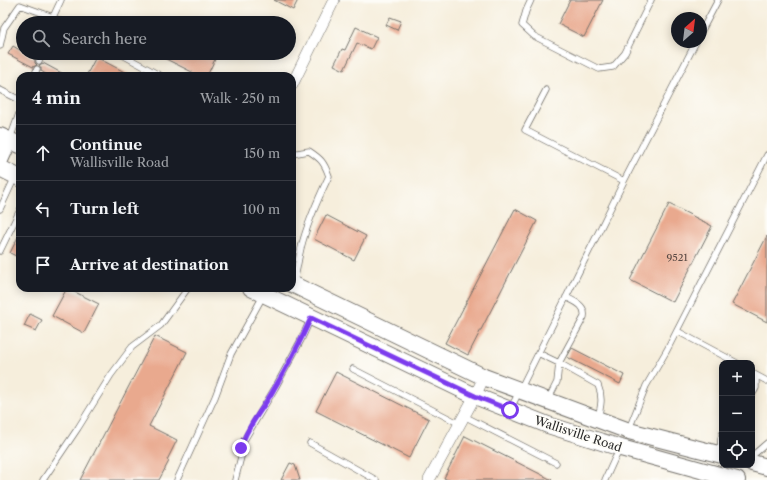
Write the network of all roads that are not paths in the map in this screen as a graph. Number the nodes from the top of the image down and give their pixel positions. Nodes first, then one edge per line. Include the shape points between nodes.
1 (61, 0) edge
2 (334, 0) edge
3 (531, 0) edge
4 (651, 0) edge
5 (718, 0) edge
6 (43, 16) edge
7 (54, 16) edge
8 (707, 21) edge
9 (0, 46) edge
10 (693, 48) edge
11 (132, 60) edge
12 (37, 69) dead end
13 (36, 72) edge
14 (154, 72) edge
15 (296, 77) edge
16 (0, 90) edge
17 (546, 90) dead end
18 (16, 98) edge
19 (16, 126) edge
20 (10, 140) edge
21 (296, 153) edge
22 (767, 155) edge
23 (0, 160) edge
24 (0, 168) edge
25 (16, 176) edge
26 (16, 181) edge
27 (624, 181) junction
28 (0, 209) edge
29 (16, 218) edge
30 (0, 251) edge
31 (296, 275) edge
32 (296, 288) edge
33 (185, 292) edge
34 (257, 292) edge
35 (259, 292) edge
36 (289, 292) edge
37 (566, 298) junction
38 (284, 305) junction
39 (311, 318) junction
40 (677, 331) junction
41 (538, 353) junction
42 (731, 360) edge
43 (559, 363) junction
44 (353, 369) dead end
45 (755, 376) edge
46 (484, 378) junction
47 (767, 381) edge
48 (519, 391) junction
49 (475, 396) junction
50 (547, 401) junction
51 (510, 410) junction
52 (462, 420) junction
53 (598, 420) junction
54 (629, 431) junction
55 (310, 443) dead end
56 (767, 443) edge
57 (621, 448) junction
58 (755, 453) edge
59 (719, 454) edge
60 (556, 463) dead end
61 (755, 464) edge
62 (767, 467) edge
63 (729, 479) edge
64 (43, 480) edge
65 (177, 480) edge
66 (235, 480) edge
67 (376, 480) edge
68 (429, 480) edge
69 (605, 480) edge

1 - 7 lane
2 - 15 street
3 - 4 lane via 522,25 534,36 599,68 613,67 625,52
5 - 8 lane
6 - 9 lane via 20,5 4,28
10 - 27 lane
11 - 14 lane
12 - 13 lane
16 - 18 lane
17 - 27 lane via 525,130
19 - 20 lane
20 - 23 main road
21 - 31 lane via 309,151 320,158 329,176 311,217
22 - 40 lane
24 - 25 main road
26 - 28 lane
27 - 37 lane
29 - 30 lane
32 - 46 main road, Wallisville Road
33 - 64 lane via 161,325 128,352
34 - 65 lane via 215,397
35 - 38 main road, Wallisville Road
36 - 38 main road
37 - 41 lane
37 - 43 lane via 582,306 585,312
38 - 39 main road, Wallisville Road
39 - 49 main road, Wallisville Road
39 - 66 lane via 275,388 242,442
40 - 42 lane
40 - 54 lane via 646,386
41 - 43 lane
41 - 48 lane
43 - 50 lane via 557,382
43 - 53 lane via 598,385 602,402
44 - 52 lane
45 - 47 lane
46 - 48 main road, Wallisville Road
46 - 49 street
48 - 50 main road, Wallisville Road
48 - 51 lane
49 - 51 main road, Wallisville Road
49 - 52 street
50 - 53 main road, Wallisville Road
51 - 57 main road, Wallisville Road
52 - 60 lane
52 - 68 street
53 - 54 main road, Wallisville Road
54 - 57 main road
54 - 59 main road, Wallisville Road
55 - 67 lane
56 - 58 lane
57 - 63 main road, Wallisville Road
57 - 69 lane
61 - 62 main road

